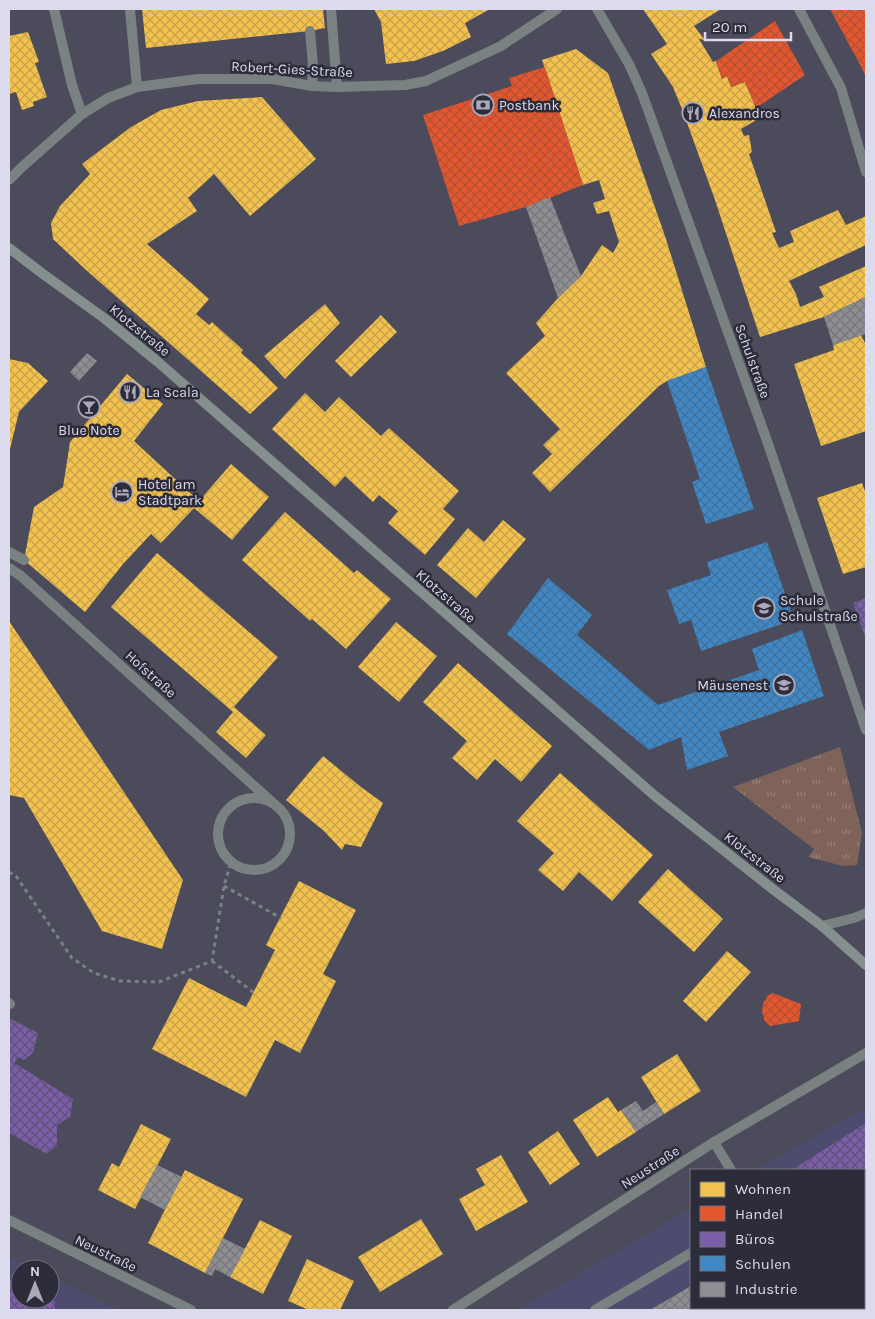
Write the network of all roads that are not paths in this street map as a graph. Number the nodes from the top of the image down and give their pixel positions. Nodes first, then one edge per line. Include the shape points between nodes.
1 (54, 9) edge
2 (130, 9) edge
3 (331, 9) edge
4 (557, 9) edge
5 (597, 9) edge
6 (799, 9) edge
7 (310, 31) dead end
8 (312, 86) junction
9 (137, 87) junction
10 (337, 87) junction
11 (82, 114) junction
12 (866, 172) edge
13 (9, 180) edge
14 (9, 248) edge
15 (9, 552) edge
16 (24, 560) dead end
17 (9, 568) edge
18 (863, 711) edge
19 (866, 730) edge
20 (273, 803) junction
21 (866, 913) edge
22 (822, 926) junction
23 (866, 965) edge
24 (866, 1053) edge
25 (714, 1142) junction
26 (730, 1169) edge
27 (9, 1220) edge
28 (690, 1254) edge
29 (191, 1310) edge
30 (453, 1310) edge
31 (595, 1310) edge

1 - 11 street
2 - 9 street
3 - 10 street
4 - 10 street, Robert-Gies-Straße via 501,46 426,81 406,86
5 - 18 street, Schulstraße via 642,93
6 - 12 street via 841,88
7 - 8 street
8 - 9 street, Robert-Gies-Straße via 272,79 198,79
8 - 10 street, Robert-Gies-Straße
9 - 11 street, Robert-Gies-Straße via 108,98
11 - 13 street, Robert-Gies-Straße
14 - 22 main road, Klotzstraße via 158,362 647,790
15 - 16 street
17 - 20 street, Hofstraße
18 - 19 street, Schulstraße
20 - 20 street, Hofstraße via 288,821 290,833 283,855 264,868 241,868 223,853 218,842 221,818 228,808 250,797
21 - 22 street
22 - 23 main road, Klotzstraße
24 - 25 street, Neustraße
25 - 26 street
25 - 30 street, Neustraße
27 - 29 street, Neustraße
28 - 31 street

